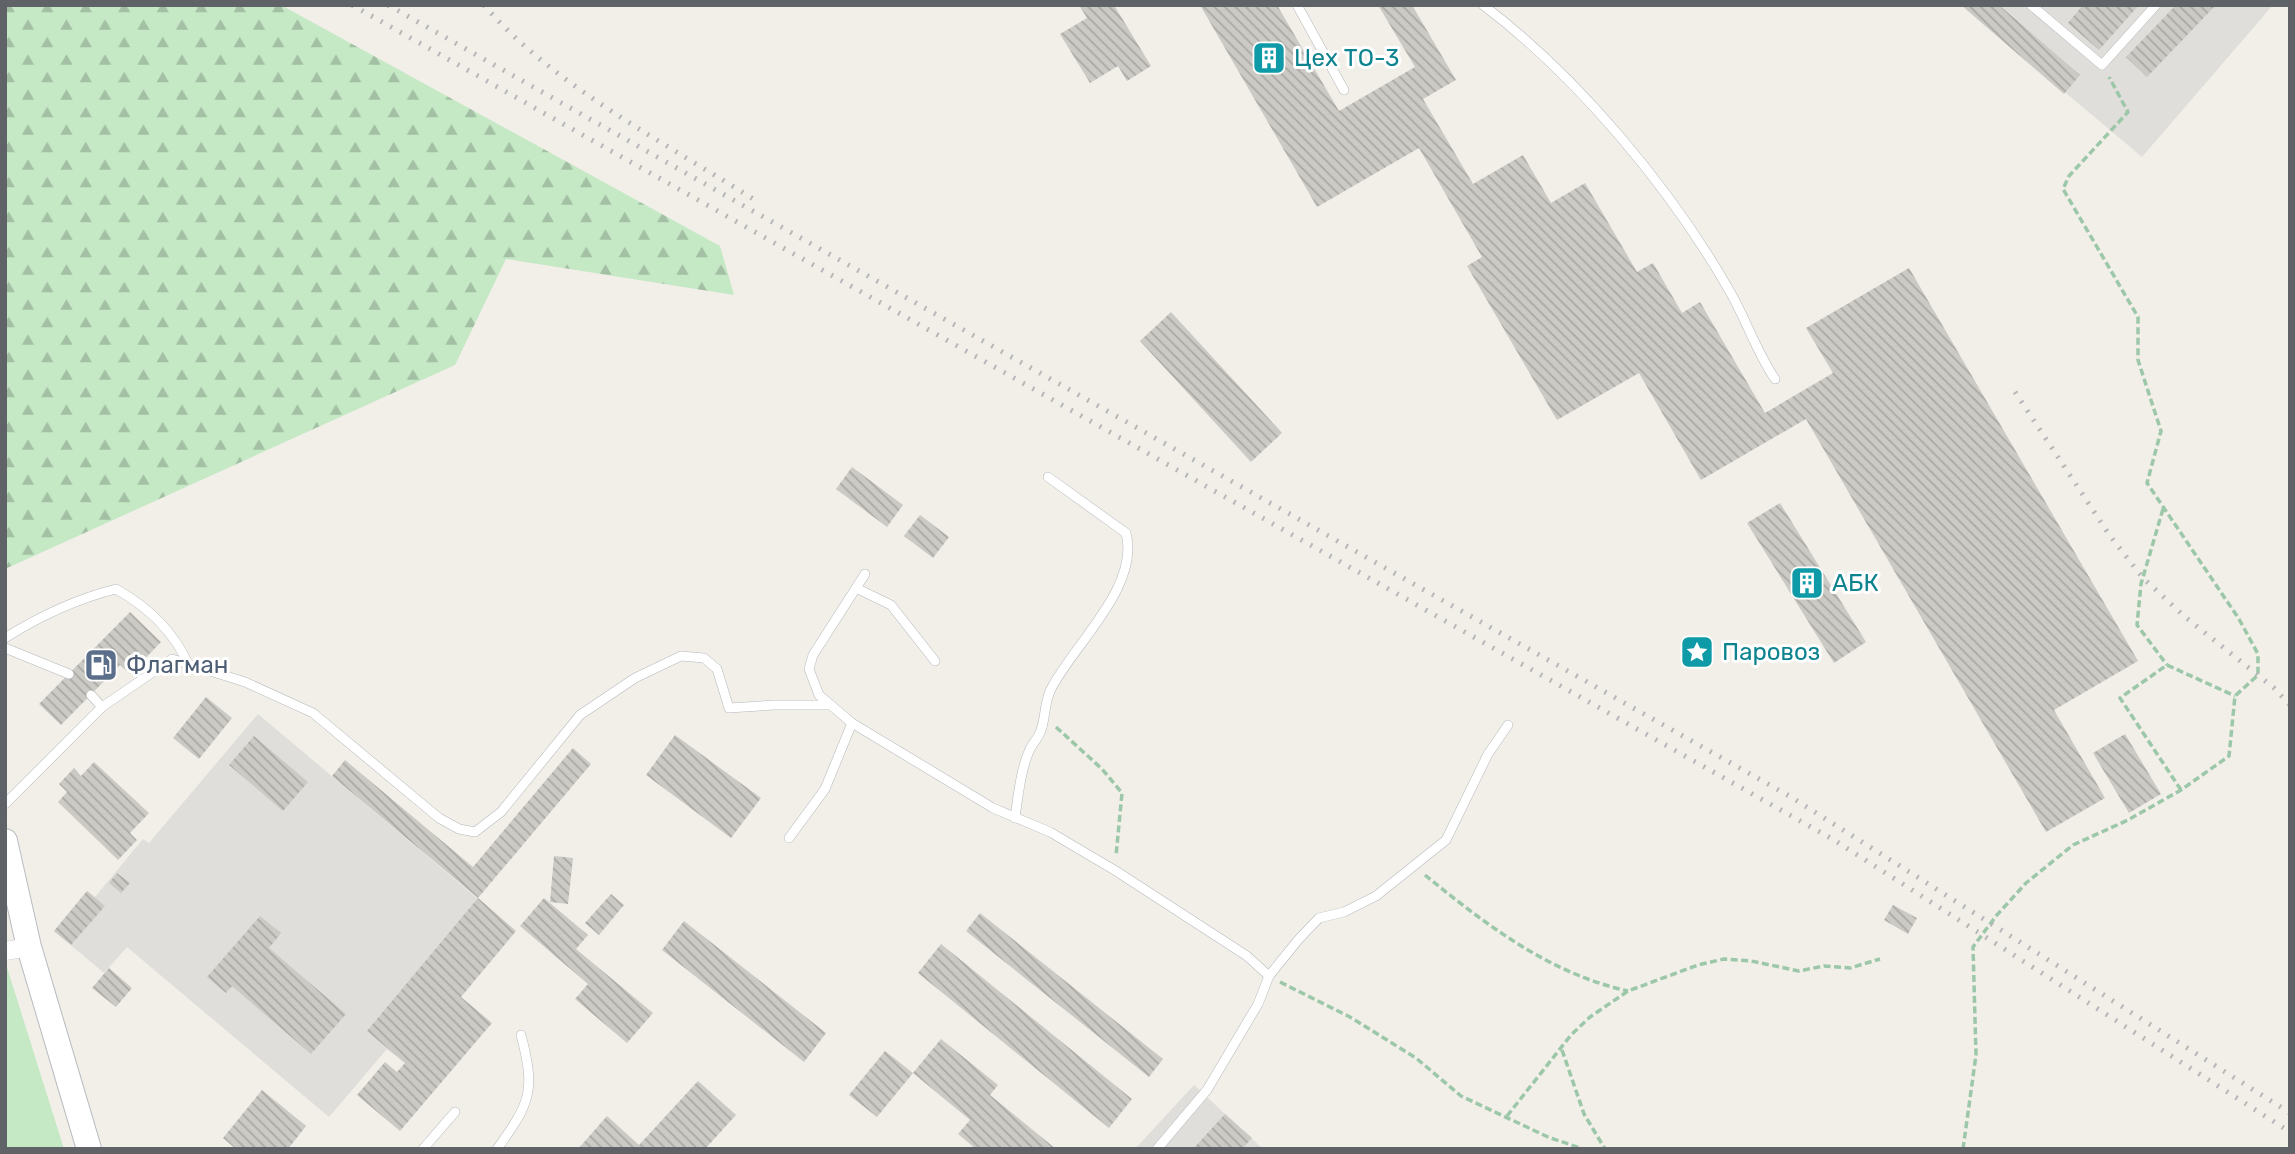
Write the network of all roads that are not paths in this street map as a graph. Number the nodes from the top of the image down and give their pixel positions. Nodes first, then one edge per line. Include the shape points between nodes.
1 (1297, 5) edge
2 (1483, 5) edge
3 (2031, 5) edge
4 (2156, 5) edge
5 (1344, 90) dead end
6 (1775, 379) dead end
7 (1048, 477) dead end
8 (865, 575) dead end
9 (856, 588) junction
10 (5, 638) edge
11 (5, 648) edge
12 (935, 661) dead end
13 (188, 664) junction
14 (69, 674) dead end
15 (90, 695) dead end
16 (828, 705) junction
17 (102, 707) junction
18 (852, 723) junction
19 (1508, 725) dead end
20 (5, 804) edge
21 (1015, 818) junction
22 (789, 838) dead end
23 (5, 841) edge
24 (17, 949) edge
25 (1269, 976) junction
26 (521, 1035) dead end
27 (455, 1112) dead end
28 (89, 1149) edge
29 (423, 1149) edge
30 (497, 1149) edge
31 (1157, 1149) edge

1 - 5 lane
2 - 6 lane via 1597,110 1661,189 1729,290
3 - 4 lane via 2102,65
7 - 21 lane via 1126,533 1130,549 1118,589 1051,690 1041,732 1029,751
8 - 9 lane
9 - 12 lane via 891,605
9 - 16 lane via 825,633 809,669
10 - 13 lane via 32,621 116,589 141,603 178,639
11 - 14 lane
13 - 16 lane via 245,682 313,713 439,818 475,832 501,812 580,715 635,678 681,656 704,658 717,669 729,708
13 - 17 lane via 172,659
15 - 17 lane
16 - 18 lane
17 - 20 lane
18 - 21 lane
18 - 22 lane via 825,789
19 - 25 lane via 1488,754 1446,840 1376,897 1319,918
21 - 25 lane via 1051,832 1116,871 1247,956
23 - 24 main road
24 - 28 main road
25 - 31 lane via 1258,1004 1207,1090
26 - 30 lane via 530,1070 525,1110
27 - 29 lane

